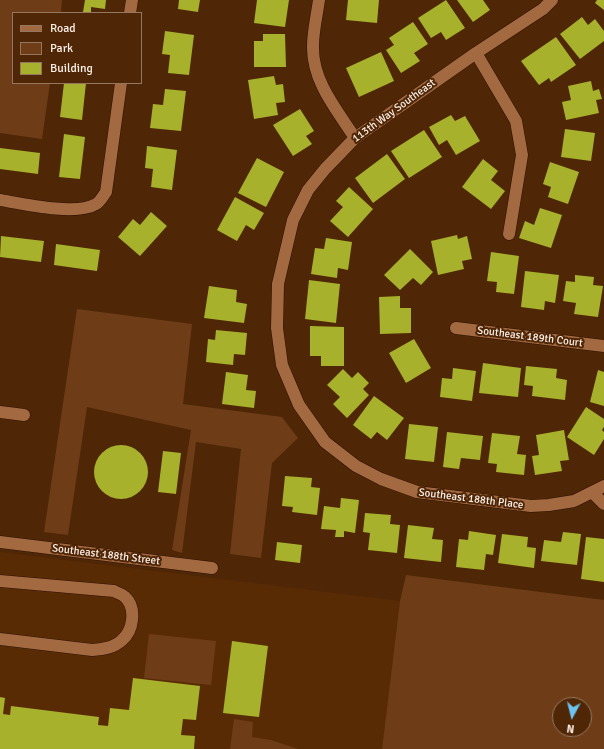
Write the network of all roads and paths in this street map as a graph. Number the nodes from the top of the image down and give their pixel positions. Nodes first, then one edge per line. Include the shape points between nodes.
1 (132, 0) edge
2 (319, 0) edge
3 (552, 0) edge
4 (130, 12) edge
5 (476, 53) junction
6 (121, 84) edge
7 (355, 138) junction
8 (0, 200) edge
9 (509, 234) dead end
10 (456, 328) dead end
11 (604, 346) edge
12 (0, 412) edge
13 (24, 415) dead end
14 (325, 442) joint
15 (604, 486) edge
16 (592, 492) junction
17 (604, 504) edge
18 (0, 542) edge
19 (212, 568) dead end
20 (0, 581) edge
21 (0, 639) edge

1 - 4 street
2 - 7 street via 312,47 316,70 323,88
3 - 5 street, 113th Way Southeast via 543,9
5 - 7 street, 113th Way Southeast
5 - 9 street via 516,121 522,155
6 - 8 street via 106,192 96,204 82,209 64,210
7 - 14 street, 113th Way Southeast via 308,190 293,220 278,284 277,328 282,365 299,405
10 - 11 street, Southeast 189th Court
12 - 13 street
14 - 16 street, Southeast 188th Place via 356,466 381,479 417,492 531,506 574,501
15 - 16 street, Southeast 188th Place
16 - 17 street
18 - 19 street, Southeast 188th Street
20 - 21 street via 114,591 125,597 130,604 132,624 123,640 103,649 92,650

